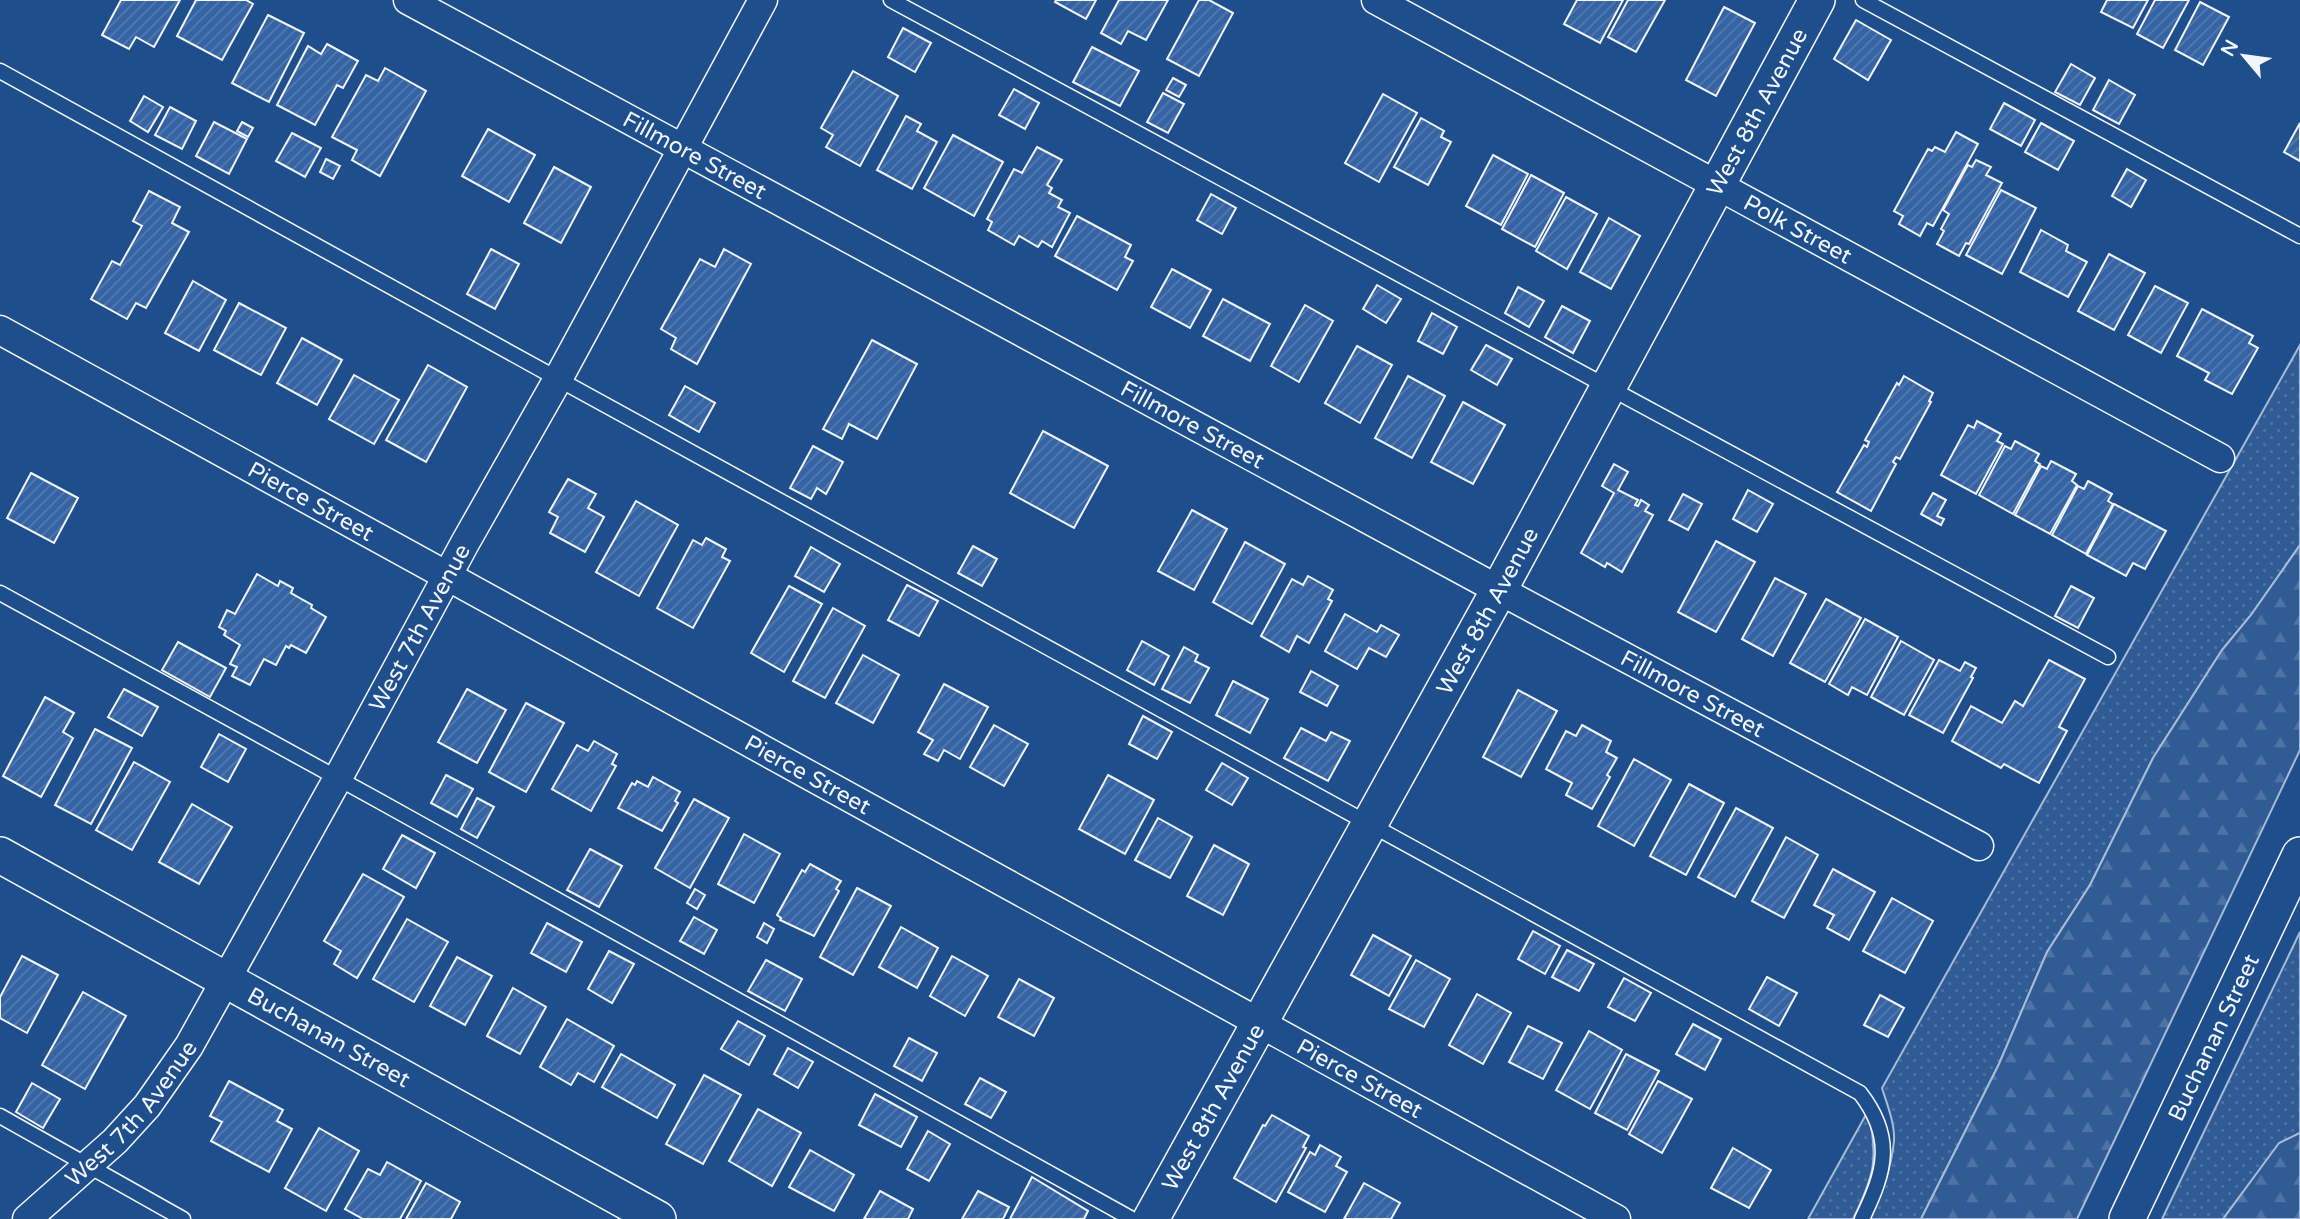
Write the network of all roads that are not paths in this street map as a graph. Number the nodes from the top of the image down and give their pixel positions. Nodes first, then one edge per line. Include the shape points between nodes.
1 (408, 0) edge
2 (763, 0) edge
3 (891, 0) edge
4 (1376, 0) edge
5 (1817, 0) edge
6 (1863, 0) edge
7 (0, 71) edge
8 (682, 148) junction
9 (1717, 185) junction
10 (2300, 236) edge
11 (0, 330) edge
12 (558, 379) junction
13 (1608, 387) junction
14 (2220, 458) dead end
15 (447, 577) junction
16 (1499, 590) junction
17 (0, 593) edge
18 (2108, 657) dead end
19 (338, 778) junction
20 (1370, 824) junction
21 (1979, 846) dead end
22 (0, 855) edge
23 (2300, 855) edge
24 (227, 979) junction
25 (1261, 1022) junction
26 (0, 1116) edge
27 (90, 1166) junction
28 (27, 1219) edge
29 (183, 1219) edge
30 (658, 1219) edge
31 (1132, 1219) edge
32 (1151, 1219) edge
33 (1616, 1219) edge
34 (1861, 1219) edge
35 (2126, 1219) edge

1 - 8 street, Fillmore Street
2 - 8 street, West 7th Avenue
3 - 13 lane
4 - 9 street, Polk Street
5 - 9 street, West 8th Avenue
6 - 10 lane
7 - 12 lane
8 - 12 street, West 7th Avenue
8 - 16 street, Fillmore Street
9 - 13 street, West 8th Avenue
9 - 14 street, Polk Street
11 - 15 street, Pierce Street
12 - 15 street, West 7th Avenue
12 - 20 lane
13 - 16 street, West 8th Avenue
13 - 18 lane
15 - 19 street, West 7th Avenue
15 - 25 street, Pierce Street
16 - 20 street, West 8th Avenue
16 - 21 street, Fillmore Street
17 - 19 lane
19 - 24 street, West 7th Avenue
19 - 31 lane
20 - 25 street, West 8th Avenue
20 - 34 lane via 1860,1093 1875,1111 1884,1149 1873,1197
22 - 24 street, Buchanan Street
23 - 35 street, Buchanan Street
24 - 27 street, West 7th Avenue via 169,1077
24 - 30 street, Buchanan Street
25 - 32 street, West 8th Avenue
25 - 33 street, Pierce Street
26 - 27 lane
27 - 28 street, West 7th Avenue
27 - 29 lane

